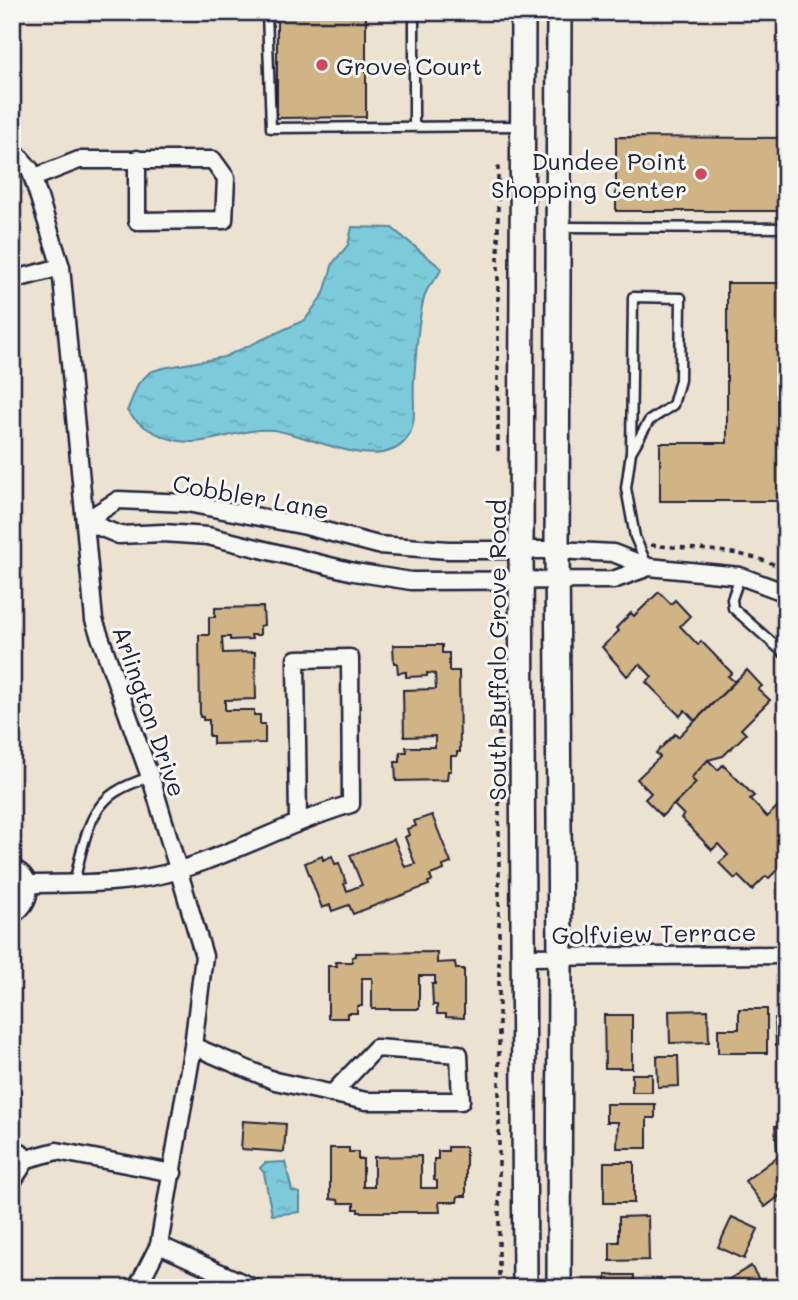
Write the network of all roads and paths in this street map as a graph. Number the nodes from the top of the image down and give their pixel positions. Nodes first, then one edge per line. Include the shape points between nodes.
1 (267, 12) edge
2 (414, 12) edge
3 (523, 12) edge
4 (559, 12) edge
5 (522, 126) junction
6 (414, 127) junction
7 (12, 148) edge
8 (137, 159) junction
9 (498, 166) dead end
10 (33, 178) junction
11 (558, 226) junction
12 (786, 229) edge
13 (61, 267) junction
14 (12, 280) edge
15 (631, 452) junction
16 (498, 466) dead end
17 (85, 521) junction
18 (638, 544) junction
19 (538, 550) junction
20 (649, 568) junction
21 (786, 570) edge
22 (740, 576) junction
23 (538, 582) junction
24 (786, 593) edge
25 (499, 654) dead end
26 (786, 655) edge
27 (150, 776) junction
28 (298, 821) junction
29 (12, 868) edge
30 (179, 870) junction
31 (74, 883) junction
32 (29, 884) junction
33 (12, 915) edge
34 (786, 955) edge
35 (523, 957) junction
36 (560, 957) junction
37 (193, 1046) junction
38 (332, 1094) junction
39 (12, 1145) edge
40 (27, 1159) junction
41 (173, 1173) junction
42 (12, 1182) edge
43 (159, 1245) junction
44 (137, 1288) edge
45 (254, 1288) edge
46 (499, 1288) edge
47 (525, 1288) edge
48 (559, 1288) edge

1 - 6 lane via 271,128
2 - 6 lane
3 - 5 main road, South Buffalo Grove Road
4 - 11 main road, South Buffalo Grove Road
5 - 6 lane
5 - 19 main road, South Buffalo Grove Road
7 - 10 street, Arlington Drive
8 - 8 street via 137,220 224,220 226,178 213,160
8 - 10 street via 79,160
9 - 16 path
10 - 13 street, Arlington Drive
11 - 12 lane
11 - 19 main road, South Buffalo Grove Road
13 - 14 street
13 - 17 street, Arlington Drive
15 - 15 lane via 649,421 673,405 680,380 681,298 633,297
15 - 18 lane via 626,488
17 - 19 street, Cobbler Lane via 118,500 187,503 378,545
17 - 23 street, Cobbler Lane via 120,535 208,536 381,578
17 - 27 street, Arlington Drive via 94,620
18 - 20 lane
18 - 21 path via 709,549
19 - 20 street, Cobbler Lane via 613,553
19 - 23 main road, South Buffalo Grove Road
19 - 23 main road, South Buffalo Grove Road
20 - 22 street
20 - 23 street, Cobbler Lane via 613,580
22 - 24 street
22 - 26 lane via 733,608
23 - 35 main road, South Buffalo Grove Road
23 - 36 main road, South Buffalo Grove Road
25 - 46 path
27 - 30 street, Arlington Drive
27 - 31 lane via 117,790 103,803 93,819
28 - 28 street via 351,804 350,658 296,659
28 - 30 street
29 - 32 street via 23,873
30 - 31 street via 132,881
30 - 37 street, Arlington Drive via 204,957
31 - 32 street
32 - 33 street via 26,901
34 - 36 street, Golfview Terrace
35 - 36 street, Golfview Terrace
35 - 47 main road, South Buffalo Grove Road
36 - 48 main road, South Buffalo Grove Road
37 - 38 street via 275,1081
37 - 41 street, Arlington Drive
38 - 38 street via 366,1101 461,1101 459,1054 376,1048
39 - 40 street
40 - 41 street via 57,1151
40 - 42 street
41 - 43 street, Arlington Drive
43 - 44 street, Arlington Drive
43 - 45 street

